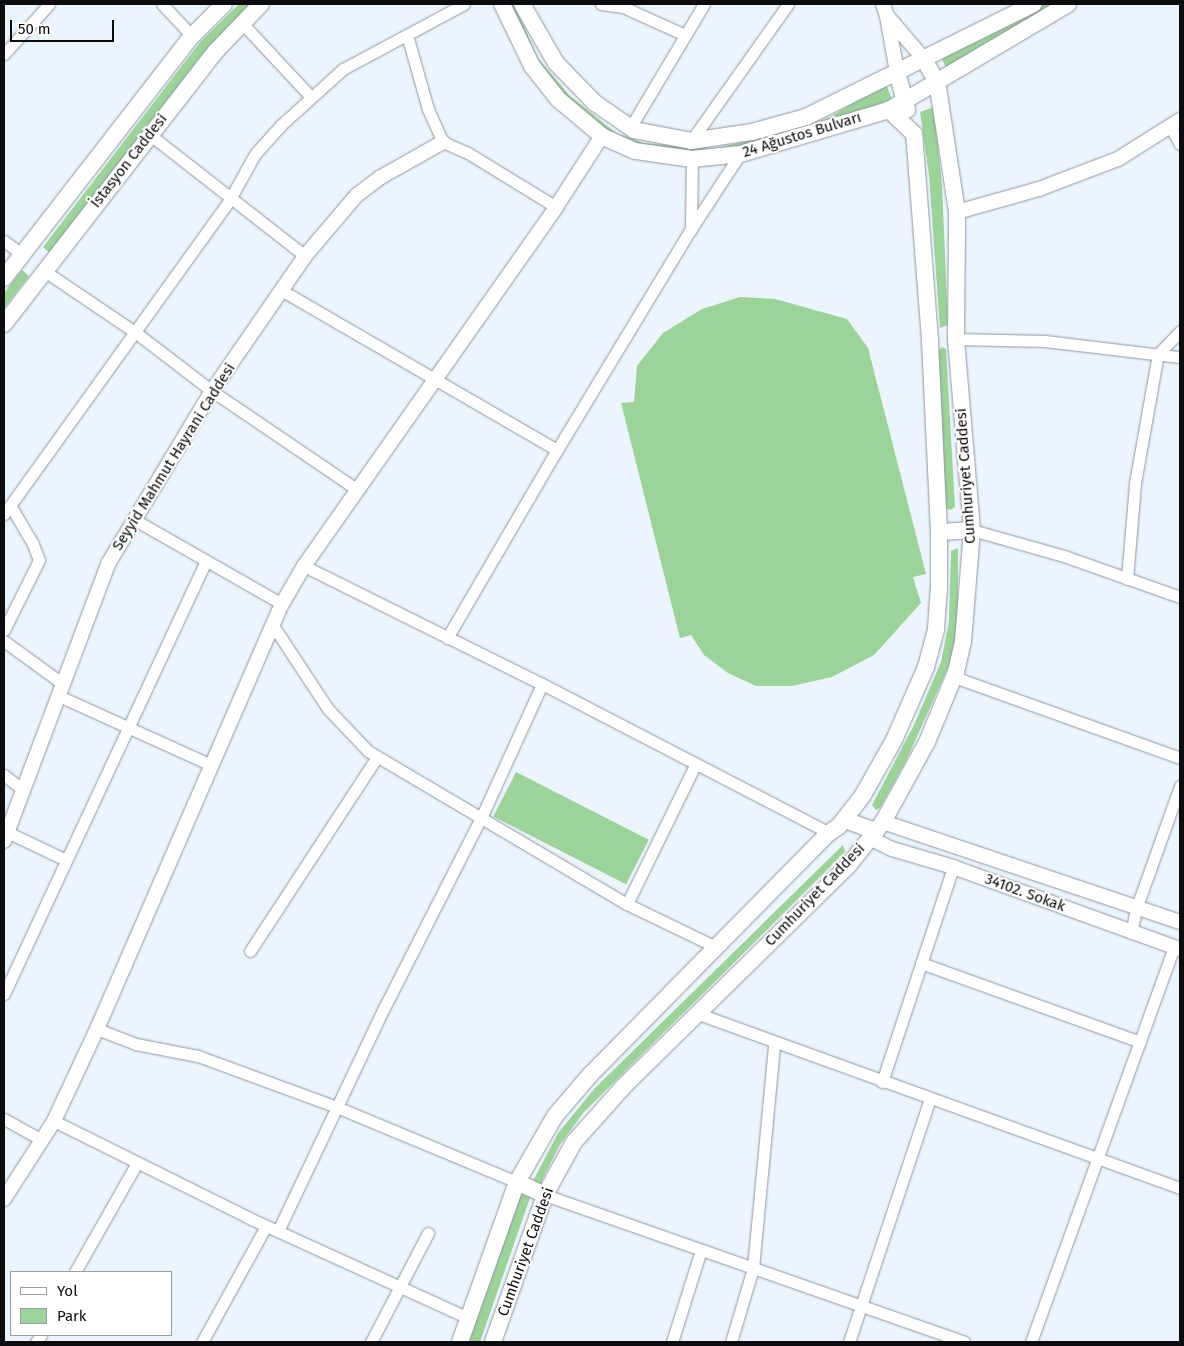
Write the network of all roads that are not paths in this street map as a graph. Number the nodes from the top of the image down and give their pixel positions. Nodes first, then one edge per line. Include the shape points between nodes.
1 (49, 4) edge
2 (162, 4) edge
3 (224, 4) edge
4 (261, 4) edge
5 (464, 4) edge
6 (502, 4) edge
7 (523, 4) edge
8 (601, 4) edge
9 (704, 4) edge
10 (788, 4) edge
11 (1034, 4) edge
12 (1068, 4) edge
13 (885, 10) edge
14 (241, 22) junction
15 (407, 35) junction
16 (685, 35) junction
17 (192, 36) junction
18 (4, 54) edge
19 (923, 58) junction
20 (896, 72) junction
21 (937, 82) junction
22 (311, 97) junction
23 (905, 101) junction
24 (895, 115) junction
25 (1175, 124) edge
26 (630, 128) junction
27 (149, 134) junction
28 (914, 134) junction
29 (602, 136) junction
30 (691, 141) junction
31 (443, 142) junction
32 (1180, 144) edge
33 (740, 154) junction
34 (692, 159) junction
35 (230, 200) junction
36 (556, 207) junction
37 (957, 212) junction
38 (690, 229) junction
39 (4, 241) edge
40 (23, 255) junction
41 (305, 256) junction
42 (43, 270) junction
43 (4, 278) edge
44 (281, 290) junction
45 (4, 324) edge
46 (1180, 331) edge
47 (136, 332) junction
48 (956, 339) junction
49 (930, 340) junction
50 (1158, 354) junction
51 (1180, 357) edge
52 (433, 378) junction
53 (212, 391) junction
54 (557, 450) junction
55 (356, 489) junction
56 (7, 509) edge
57 (135, 520) junction
58 (972, 530) junction
59 (939, 532) junction
60 (205, 563) junction
61 (304, 566) junction
62 (1128, 580) junction
63 (1180, 597) edge
64 (282, 604) junction
65 (272, 624) junction
66 (4, 630) edge
67 (448, 638) junction
68 (4, 641) edge
69 (954, 677) junction
70 (542, 684) junction
71 (61, 690) junction
72 (127, 726) junction
73 (377, 757) junction
74 (1180, 758) edge
75 (211, 765) junction
76 (695, 765) junction
77 (4, 775) edge
78 (1180, 786) edge
79 (22, 789) junction
80 (481, 818) junction
81 (845, 820) junction
82 (876, 831) junction
83 (829, 833) junction
84 (5, 836) edge
85 (64, 860) junction
86 (953, 866) junction
87 (627, 904) junction
88 (1136, 909) junction
89 (1180, 922) edge
90 (1131, 933) junction
91 (716, 947) junction
92 (1177, 948) edge
93 (250, 951) dead end
94 (921, 963) junction
95 (4, 994) edge
96 (696, 1013) junction
97 (98, 1028) junction
98 (1140, 1042) junction
99 (774, 1044) junction
100 (882, 1082) junction
101 (930, 1099) junction
102 (339, 1108) junction
103 (4, 1119) edge
104 (54, 1121) junction
105 (42, 1140) junction
106 (1098, 1159) junction
107 (137, 1162) junction
108 (517, 1182) junction
109 (1180, 1188) edge
110 (545, 1195) junction
111 (4, 1199) edge
112 (266, 1226) junction
113 (278, 1231) junction
114 (428, 1233) dead end
115 (702, 1250) junction
116 (753, 1268) junction
117 (77, 1271) edge
118 (400, 1287) junction
119 (861, 1307) junction
120 (468, 1318) junction
121 (202, 1342) edge
122 (371, 1342) edge
123 (460, 1342) edge
124 (493, 1342) edge
125 (672, 1342) edge
126 (731, 1342) edge
127 (849, 1342) edge
128 (964, 1342) edge
129 (1030, 1342) edge

1 - 18 street
2 - 17 street
3 - 17 main road, İstasyon Caddesi
4 - 14 main road, İstasyon Caddesi
5 - 15 street
6 - 29 main road, 24 Ağustos Bulvarı via 528,59 545,83 574,115
7 - 26 main road, 24 Ağustos Bulvarı via 545,49 567,77 595,104
8 - 16 street via 623,7
9 - 16 street
10 - 30 street
11 - 19 main road via 966,40
12 - 21 main road, 24 Ağustos Bulvarı
13 - 19 street
13 - 20 street
14 - 22 street
14 - 27 main road, İstasyon Caddesi
15 - 22 street via 343,69
15 - 31 street via 428,109
16 - 26 street
17 - 40 main road, İstasyon Caddesi
19 - 20 main road, 24 Ağustos Bulvarı
19 - 21 main road
20 - 23 main road, Cumhuriyet Caddesi
20 - 30 main road, 24 Ağustos Bulvarı via 806,117 752,132
21 - 23 main road, 24 Ağustos Bulvarı
21 - 37 main road, Cumhuriyet Caddesi
22 - 35 street via 256,154
23 - 24 main road, 24 Ağustos Bulvarı
23 - 28 main road, Cumhuriyet Caddesi
24 - 28 main road
24 - 33 main road, 24 Ağustos Bulvarı
25 - 32 street
25 - 37 street via 1118,159 1039,190
26 - 30 main road, 24 Ağustos Bulvarı via 648,135
27 - 35 street
27 - 42 main road, İstasyon Caddesi
28 - 49 main road, Cumhuriyet Caddesi
29 - 34 main road, 24 Ağustos Bulvarı via 635,151
29 - 36 street
31 - 36 street
31 - 41 street, Seyyid Mahmut Hayrani Caddesi via 368,186
33 - 34 main road, 24 Ağustos Bulvarı
33 - 38 street
34 - 38 street
35 - 41 street
35 - 47 street
36 - 52 street
37 - 48 main road, Cumhuriyet Caddesi
38 - 54 street
39 - 40 street
40 - 43 main road, İstasyon Caddesi
41 - 44 street, Seyyid Mahmut Hayrani Caddesi
42 - 45 main road, İstasyon Caddesi
42 - 47 street
44 - 52 street
44 - 53 street, Seyyid Mahmut Hayrani Caddesi
46 - 50 street
47 - 53 street
47 - 56 street
48 - 49 main road
48 - 50 street via 1045,341
48 - 58 main road, Cumhuriyet Caddesi
49 - 59 main road, Cumhuriyet Caddesi
50 - 51 street
50 - 62 street via 1135,483
52 - 54 street
52 - 55 street
53 - 55 street
53 - 57 street, Seyyid Mahmut Hayrani Caddesi
54 - 67 street
55 - 61 street
56 - 66 street via 33,544 38,560
57 - 60 street
57 - 71 street, Seyyid Mahmut Hayrani Caddesi via 108,564
58 - 59 main road
58 - 62 street via 1064,556
58 - 69 main road, Cumhuriyet Caddesi via 963,642
59 - 81 main road, Cumhuriyet Caddesi via 936,629 926,667 894,740
60 - 64 street
60 - 72 street
61 - 64 street
61 - 67 street
62 - 63 street
64 - 65 street
65 - 73 street via 328,709
65 - 75 street
67 - 70 street
68 - 71 street
69 - 74 street
69 - 82 main road, Cumhuriyet Caddesi via 927,742
70 - 76 street
70 - 80 street
71 - 72 street
71 - 79 street, Seyyid Mahmut Hayrani Caddesi
72 - 75 street
72 - 85 street
73 - 80 street
73 - 93 street
75 - 97 street
76 - 83 street
76 - 87 street
77 - 79 street
78 - 88 street
79 - 84 street, Seyyid Mahmut Hayrani Caddesi
80 - 87 street
80 - 102 street via 384,1008
81 - 82 main road
81 - 83 main road, Cumhuriyet Caddesi
82 - 86 street, 34102. Sokak via 892,849
82 - 88 street, 34102. Sokak
82 - 96 main road, Cumhuriyet Caddesi via 848,866
83 - 91 main road, Cumhuriyet Caddesi
84 - 85 street
85 - 95 street
86 - 90 street, 34102. Sokak
86 - 94 street
87 - 91 street
88 - 89 street, 34102. Sokak
88 - 90 street
90 - 92 street, 34102. Sokak
91 - 108 main road, Cumhuriyet Caddesi via 570,1098 543,1134
92 - 98 street
94 - 98 street
94 - 100 street
96 - 99 street
96 - 110 main road, Cumhuriyet Caddesi via 584,1128
97 - 102 street via 136,1044 198,1056
97 - 104 street
98 - 106 street
99 - 100 street
99 - 116 street
100 - 101 street
101 - 106 street
101 - 119 street
102 - 108 street
102 - 113 street
103 - 105 street
104 - 105 street
104 - 107 street
105 - 111 street
106 - 109 street
106 - 129 street
107 - 112 street
107 - 117 street
108 - 110 main road
108 - 120 main road, Cumhuriyet Caddesi
110 - 115 street
110 - 124 main road, Cumhuriyet Caddesi
112 - 113 street
112 - 121 street
113 - 118 street
114 - 118 street
115 - 116 street
115 - 125 street
116 - 119 street
116 - 126 street
118 - 120 street
118 - 122 street
119 - 127 street
119 - 128 street
120 - 123 main road, Cumhuriyet Caddesi

